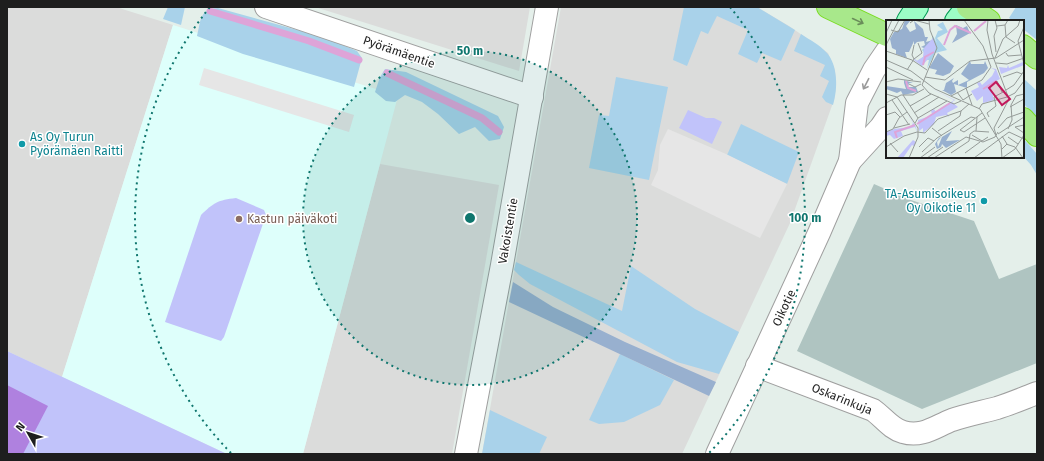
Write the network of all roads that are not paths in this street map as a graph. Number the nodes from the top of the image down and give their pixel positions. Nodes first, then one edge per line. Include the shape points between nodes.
1 (266, 7) edge
2 (547, 7) edge
3 (828, 7) edge
4 (917, 7) edge
5 (967, 7) edge
6 (909, 20) edge
7 (957, 20) edge
8 (987, 20) edge
9 (886, 35) edge
10 (1024, 47) edge
11 (886, 52) edge
12 (1037, 58) edge
13 (532, 97) junction
14 (886, 120) edge
15 (1024, 120) edge
16 (1037, 135) edge
17 (850, 161) junction
18 (757, 366) junction
19 (1037, 392) edge
20 (466, 454) edge
21 (717, 454) edge

1 - 13 street, Pyörämäentie
2 - 13 street, Vakoistentie
3 -> 9 highway
4 - 6 main road
5 - 7 main road
5 - 8 highway
10 - 12 highway
11 -> 17 street, Oikotie via 857,103
13 - 20 street, Vakoistentie
14 - 17 street, Oikotie
15 - 16 highway
17 - 18 street, Oikotie
18 - 19 street, Oskarinkuja via 874,410 895,428 917,434
18 - 21 street, Oikotie

